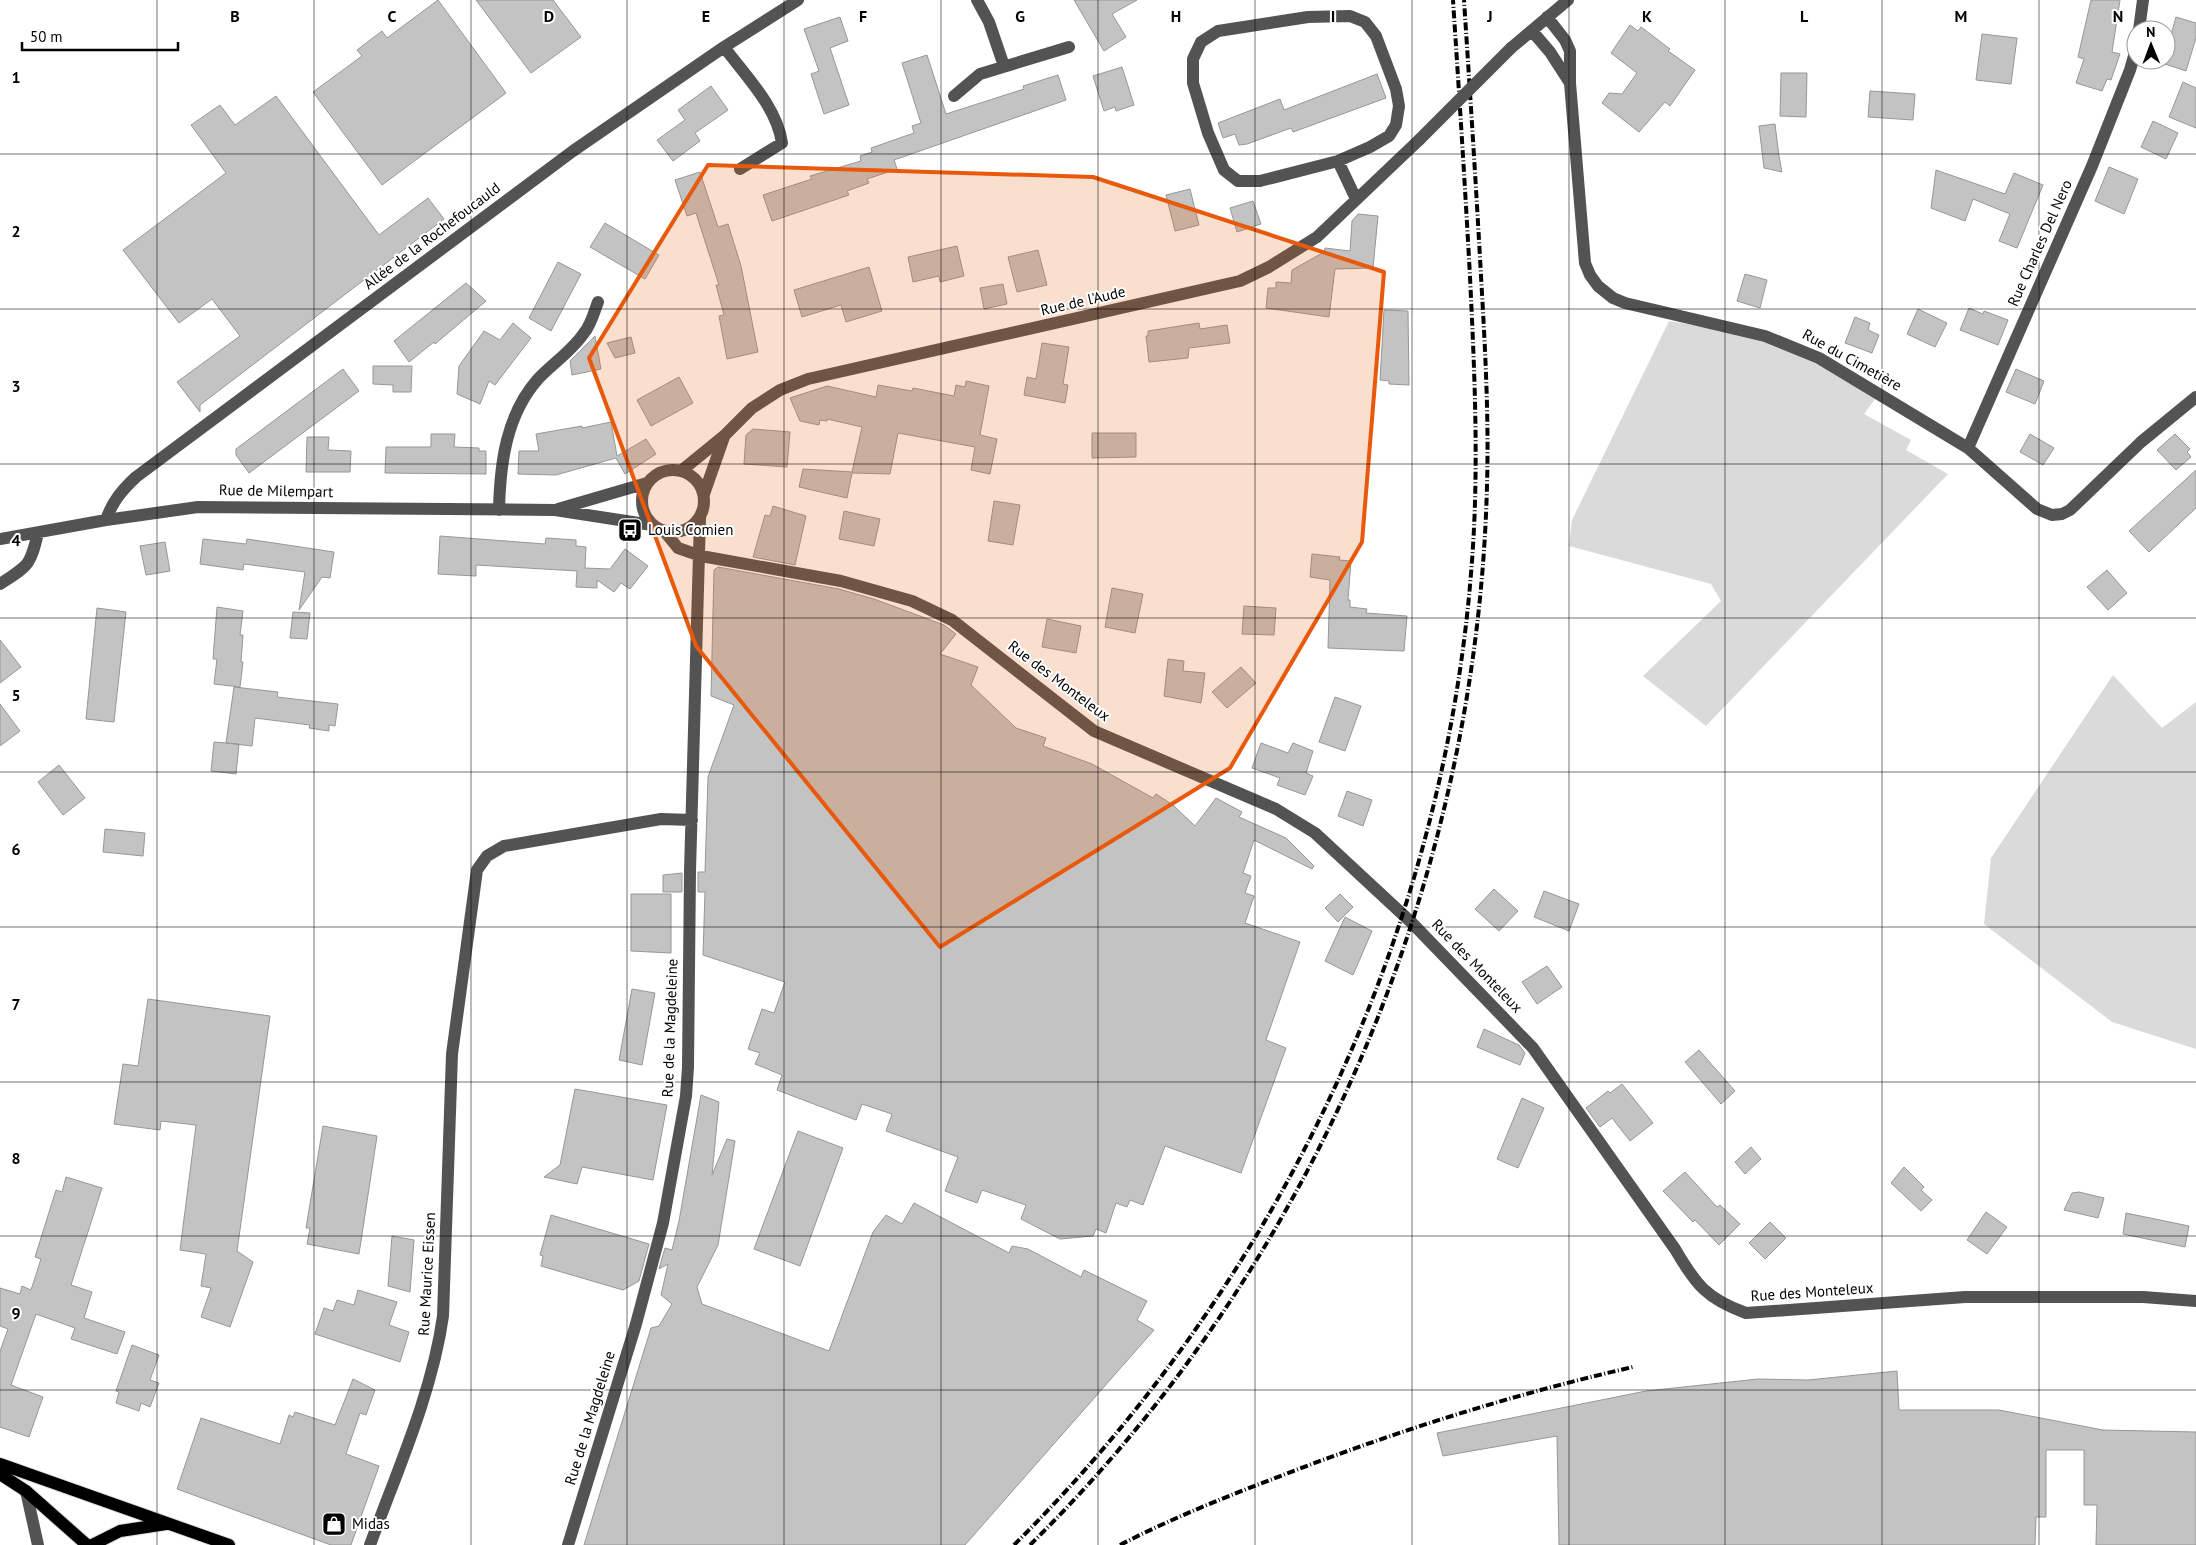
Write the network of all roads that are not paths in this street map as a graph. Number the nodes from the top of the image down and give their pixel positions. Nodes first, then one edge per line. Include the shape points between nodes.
1 (798, 0) edge
2 (977, 0) edge
3 (1568, 0) edge
4 (2143, 0) edge
5 (1547, 17) junction
6 (2140, 20) edge
7 (1532, 31) junction
8 (724, 47) junction
9 (1070, 47) dead end
10 (1004, 66) junction
11 (2130, 70) edge
12 (1570, 83) junction
13 (954, 96) dead end
14 (1338, 160) junction
15 (740, 168) dead end
16 (1356, 199) junction
17 (598, 302) dead end
18 (2196, 397) edge
19 (724, 436) junction
20 (1968, 448) junction
21 (682, 471) junction
22 (647, 483) junction
23 (704, 494) junction
24 (499, 510) junction
25 (555, 510) junction
26 (700, 518) junction
27 (106, 520) junction
28 (652, 525) junction
29 (665, 532) junction
30 (38, 533) junction
31 (0, 539) edge
32 (701, 556) junction
33 (0, 578) edge
34 (0, 584) edge
35 (692, 820) junction
36 (2196, 1301) edge
37 (0, 1464) edge
38 (0, 1474) edge
39 (26, 1491) junction
40 (168, 1523) junction
41 (196, 1539) edge
42 (38, 1545) edge
43 (86, 1545) edge
44 (92, 1545) edge
45 (230, 1545) edge
46 (370, 1545) edge
47 (568, 1545) edge

1 - 8 street, Allée de la Rochefoucauld
2 - 10 street via 989,22
3 - 5 street, Rue de l'Aude
4 - 6 street
5 - 7 street, Rue de l'Aude
5 - 12 street, Rue du Cimetière via 1570,51
7 - 12 street, Rue du Cimetière
7 - 16 street, Rue de l'Aude, bridge
8 - 15 street via 780,128 782,143
8 - 27 street, Allée de la Rochefoucauld via 573,151 136,477 110,507
9 - 10 street
10 - 13 street via 980,74
11 - 20 street, Rue Charles Del Nero via 2092,166
12 - 20 street, Rue du Cimetière via 1584,252 1590,275 1598,286 1613,298 1631,305 1743,330 1804,350 1896,402
14 - 14 street via 1389,136 1396,124 1399,106 1396,88 1376,36 1365,22 1350,16 1308,17 1218,31 1202,42 1193,59 1193,83 1208,133 1224,170 1238,181 1260,181
14 - 16 street
16 - 19 street, Rue de l'Aude via 1317,237 1240,281 808,379 780,390 752,408
17 - 24 street via 584,333 537,380 520,404 508,432 501,466
18 - 20 street, Rue du Cimetière via 2062,514 2052,515 2037,509
19 - 21 street, Rue de l'Aude
19 - 23 street
21 - 22 street via 669,470 657,474
21 - 23 street via 699,483
22 - 25 street, Rue de Milempart
22 - 28 street via 642,497 644,512
23 - 26 street
24 - 25 street, Rue de Milempart
24 - 27 street, Rue de Milempart via 198,507
25 - 28 street, Rue de Milempart
26 - 29 street via 691,527
26 - 32 street, Rue de la Magdeleine
27 - 30 street, Rue de Milempart
28 - 29 street
29 - 32 street, Rue des Monteleux via 678,548
30 - 31 street, Rue de Milempart
30 - 34 street via 32,558 20,571
32 - 35 street, Rue de la Magdeleine
32 - 36 street, Rue des Monteleux via 841,581 912,601 952,620 1094,730 1276,809 1315,833 1412,923 1533,1048 1694,1281 1721,1304 1746,1313 1965,1297 2143,1297
33 - 34 street
35 - 46 street, Rue Maurice Eissen via 661,819 504,846 487,856 477,870 452,1054 443,1316 439,1346
35 - 47 street, Rue de la Magdeleine via 686,1096 661,1232
37 - 40 main road
38 - 39 main road
39 - 42 street
39 - 43 main road
40 - 41 main road
40 - 44 main road via 120,1532
41 - 45 main road

